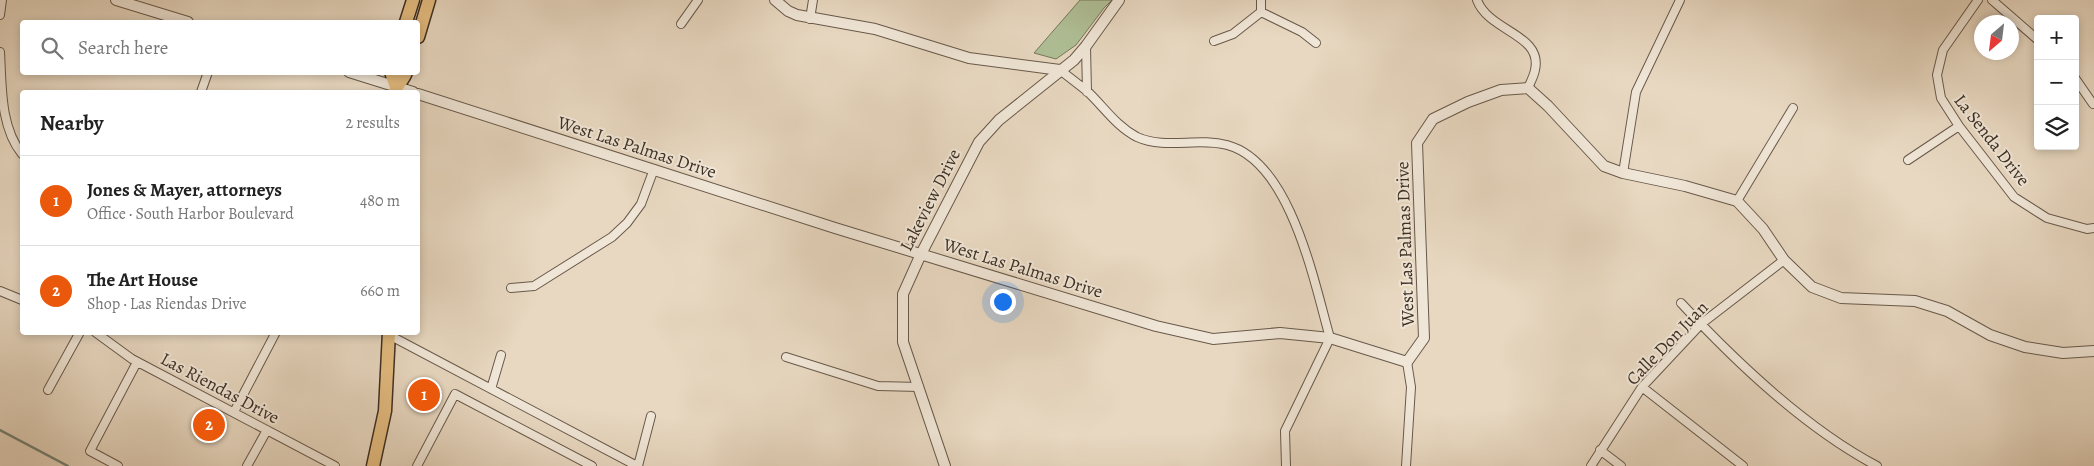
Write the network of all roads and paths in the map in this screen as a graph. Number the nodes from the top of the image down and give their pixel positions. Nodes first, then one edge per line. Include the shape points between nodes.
1 (2, 0) edge
2 (116, 0) edge
3 (413, 0) edge
4 (429, 0) edge
5 (698, 0) edge
6 (775, 0) edge
7 (813, 0) edge
8 (1119, 0) edge
9 (1261, 0) edge
10 (1477, 0) edge
11 (1680, 0) edge
12 (1978, 0) edge
13 (1992, 0) edge
14 (1261, 12) junction
15 (0, 15) edge
16 (810, 18) junction
17 (181, 20) edge
18 (407, 20) edge
19 (680, 24) dead end
20 (420, 30) edge
21 (2034, 37) edge
22 (1214, 41) dead end
23 (1316, 43) dead end
24 (1086, 46) junction
25 (0, 52) edge
26 (1060, 70) junction
27 (207, 75) edge
28 (357, 75) edge
29 (392, 75) edge
30 (404, 75) edge
31 (2079, 83) edge
32 (1528, 88) junction
33 (202, 90) edge
34 (396, 90) edge
35 (1088, 92) junction
36 (420, 95) edge
37 (2094, 104) edge
38 (1793, 108) dead end
39 (1958, 126) junction
40 (20, 151) edge
41 (1908, 160) dead end
42 (654, 168) junction
43 (1623, 173) junction
44 (1737, 201) junction
45 (2094, 228) edge
46 (921, 254) junction
47 (1784, 260) junction
48 (511, 288) dead end
49 (0, 291) edge
50 (20, 299) edge
51 (1681, 303) dead end
52 (1701, 324) junction
53 (78, 335) edge
54 (99, 335) edge
55 (274, 335) edge
56 (389, 335) edge
57 (391, 335) edge
58 (1330, 338) junction
59 (2094, 351) edge
60 (501, 355) dead end
61 (786, 357) dead end
62 (137, 362) junction
63 (1407, 362) junction
64 (1642, 386) junction
65 (919, 388) junction
66 (491, 389) junction
67 (48, 390) dead end
68 (234, 412) junction
69 (652, 416) dead end
70 (267, 430) junction
71 (1600, 450) junction
72 (118, 466) edge
73 (247, 466) edge
74 (334, 466) edge
75 (373, 466) edge
76 (417, 466) edge
77 (592, 466) edge
78 (637, 466) edge
79 (945, 466) edge
80 (1286, 466) edge
81 (1406, 466) edge
82 (1591, 466) edge
83 (1621, 466) edge
84 (1743, 466) edge
85 (1877, 466) edge

1 - 15 street
2 - 17 street
3 - 18 main road
4 - 20 main road
5 - 19 street
6 - 16 street via 788,11
7 - 16 street
8 - 24 street, Lakeview Drive
9 - 14 street
10 - 32 street via 1485,15 1526,41 1534,54 1536,70
11 - 43 street via 1636,92
12 - 39 street, La Senda Drive via 1943,50 1937,74 1941,98
13 - 21 street
14 - 22 street via 1233,34
14 - 23 street via 1302,32
16 - 26 street via 875,29 969,58
24 - 26 street, Lakeview Drive
24 - 35 street
25 - 40 street via 6,121 11,138
26 - 35 street
26 - 46 street, Lakeview Drive via 999,120 980,142
27 - 33 street
28 - 34 street
29 - 34 main road
30 - 34 main road
31 - 37 street
32 - 43 street via 1604,166
32 - 63 street, West Las Palmas Drive via 1501,90 1459,106 1433,119 1417,143 1424,338
35 - 58 street via 1114,120 1140,138 1162,143 1223,144 1245,153 1261,165 1293,219
36 - 42 street, West Las Palmas Drive
38 - 44 street
39 - 41 street
39 - 45 street, La Senda Drive via 2014,197 2047,218
42 - 46 street, West Las Palmas Drive
42 - 48 street via 641,204 612,237 534,286
43 - 44 street
44 - 47 street via 1763,229
46 - 58 street, West Las Palmas Drive via 1156,326 1213,339 1280,333
46 - 65 street, Lakeview Drive via 903,294 903,342
47 - 52 street, Calle Don Juan
47 - 59 street via 1812,287 1841,298 1915,300 2026,347 2063,353
49 - 50 street
51 - 52 street
52 - 64 street, Calle Don Juan
52 - 85 street via 1767,388 1850,451
53 - 67 street
54 - 62 street, Las Riendas Drive
55 - 68 street
56 - 75 main road via 385,411
57 - 66 street
58 - 63 street, West Las Palmas Drive
58 - 80 street via 1285,431
60 - 66 street
61 - 65 street via 878,386
62 - 68 street, Las Riendas Drive
62 - 72 street via 90,451
63 - 81 street via 1411,387
64 - 71 street, Calle Don Juan
64 - 84 street
65 - 79 street, Lakeview Drive
66 - 78 street
68 - 70 street, Las Riendas Drive
69 - 78 street
70 - 73 street
70 - 74 street, Las Riendas Drive
71 - 82 street, Calle Don Juan
71 - 83 street
76 - 77 street via 455,394

